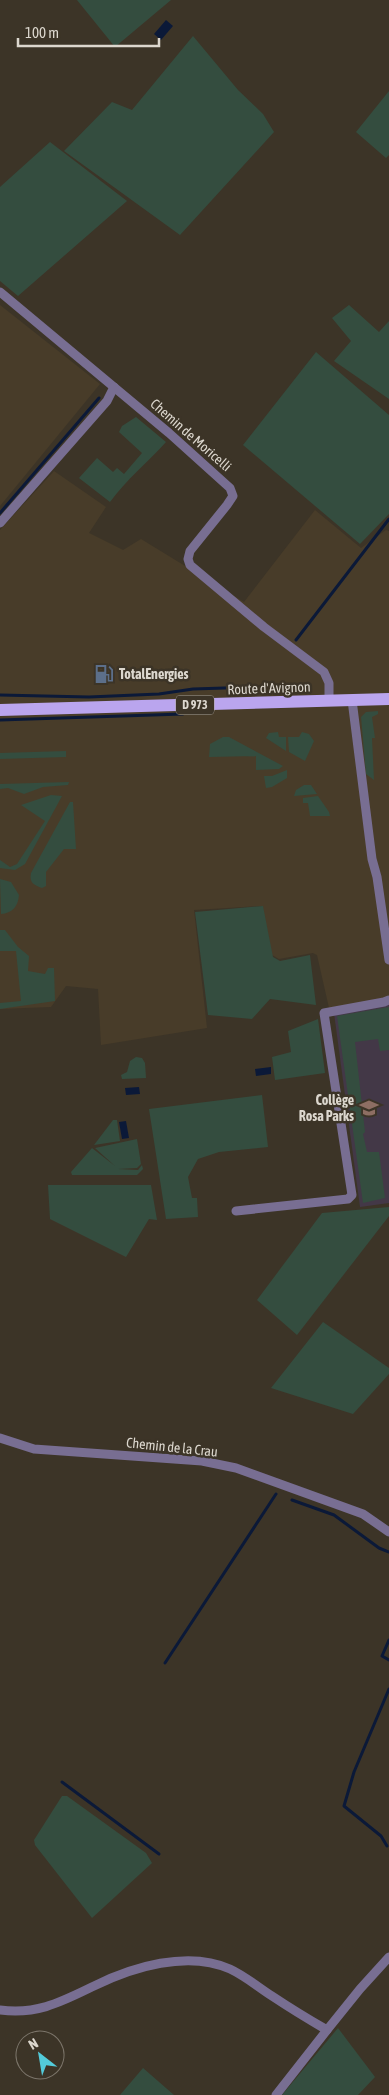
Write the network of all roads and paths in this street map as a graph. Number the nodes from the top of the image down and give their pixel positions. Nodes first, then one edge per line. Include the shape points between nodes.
1 (0, 292) edge
2 (114, 387) junction
3 (0, 523) edge
4 (389, 699) edge
5 (352, 700) junction
6 (329, 701) junction
7 (0, 710) edge
8 (389, 960) edge
9 (389, 1000) edge
10 (236, 1211) dead end
11 (0, 1438) edge
12 (389, 1532) edge
13 (389, 1957) edge
14 (0, 2010) edge
15 (327, 2030) junction
16 (276, 2095) edge

1 - 2 street, Chemin de Moricelli
2 - 3 street via 107,401
2 - 6 street, Chemin de Moricelli via 230,488 233,496 190,550 190,565 324,672
4 - 5 main road, Route d'Avignon / D 973
5 - 6 main road, Route d'Avignon / D 973
5 - 8 street via 372,859
6 - 7 main road, Route d'Avignon / D 973
9 - 10 street via 324,1013 352,1195 348,1200
11 - 12 street, Chemin de la Crau via 34,1449 202,1461 236,1468 363,1514
13 - 15 street
14 - 15 street via 36,2011 112,1976 148,1965 206,1963 228,1969
15 - 16 street

